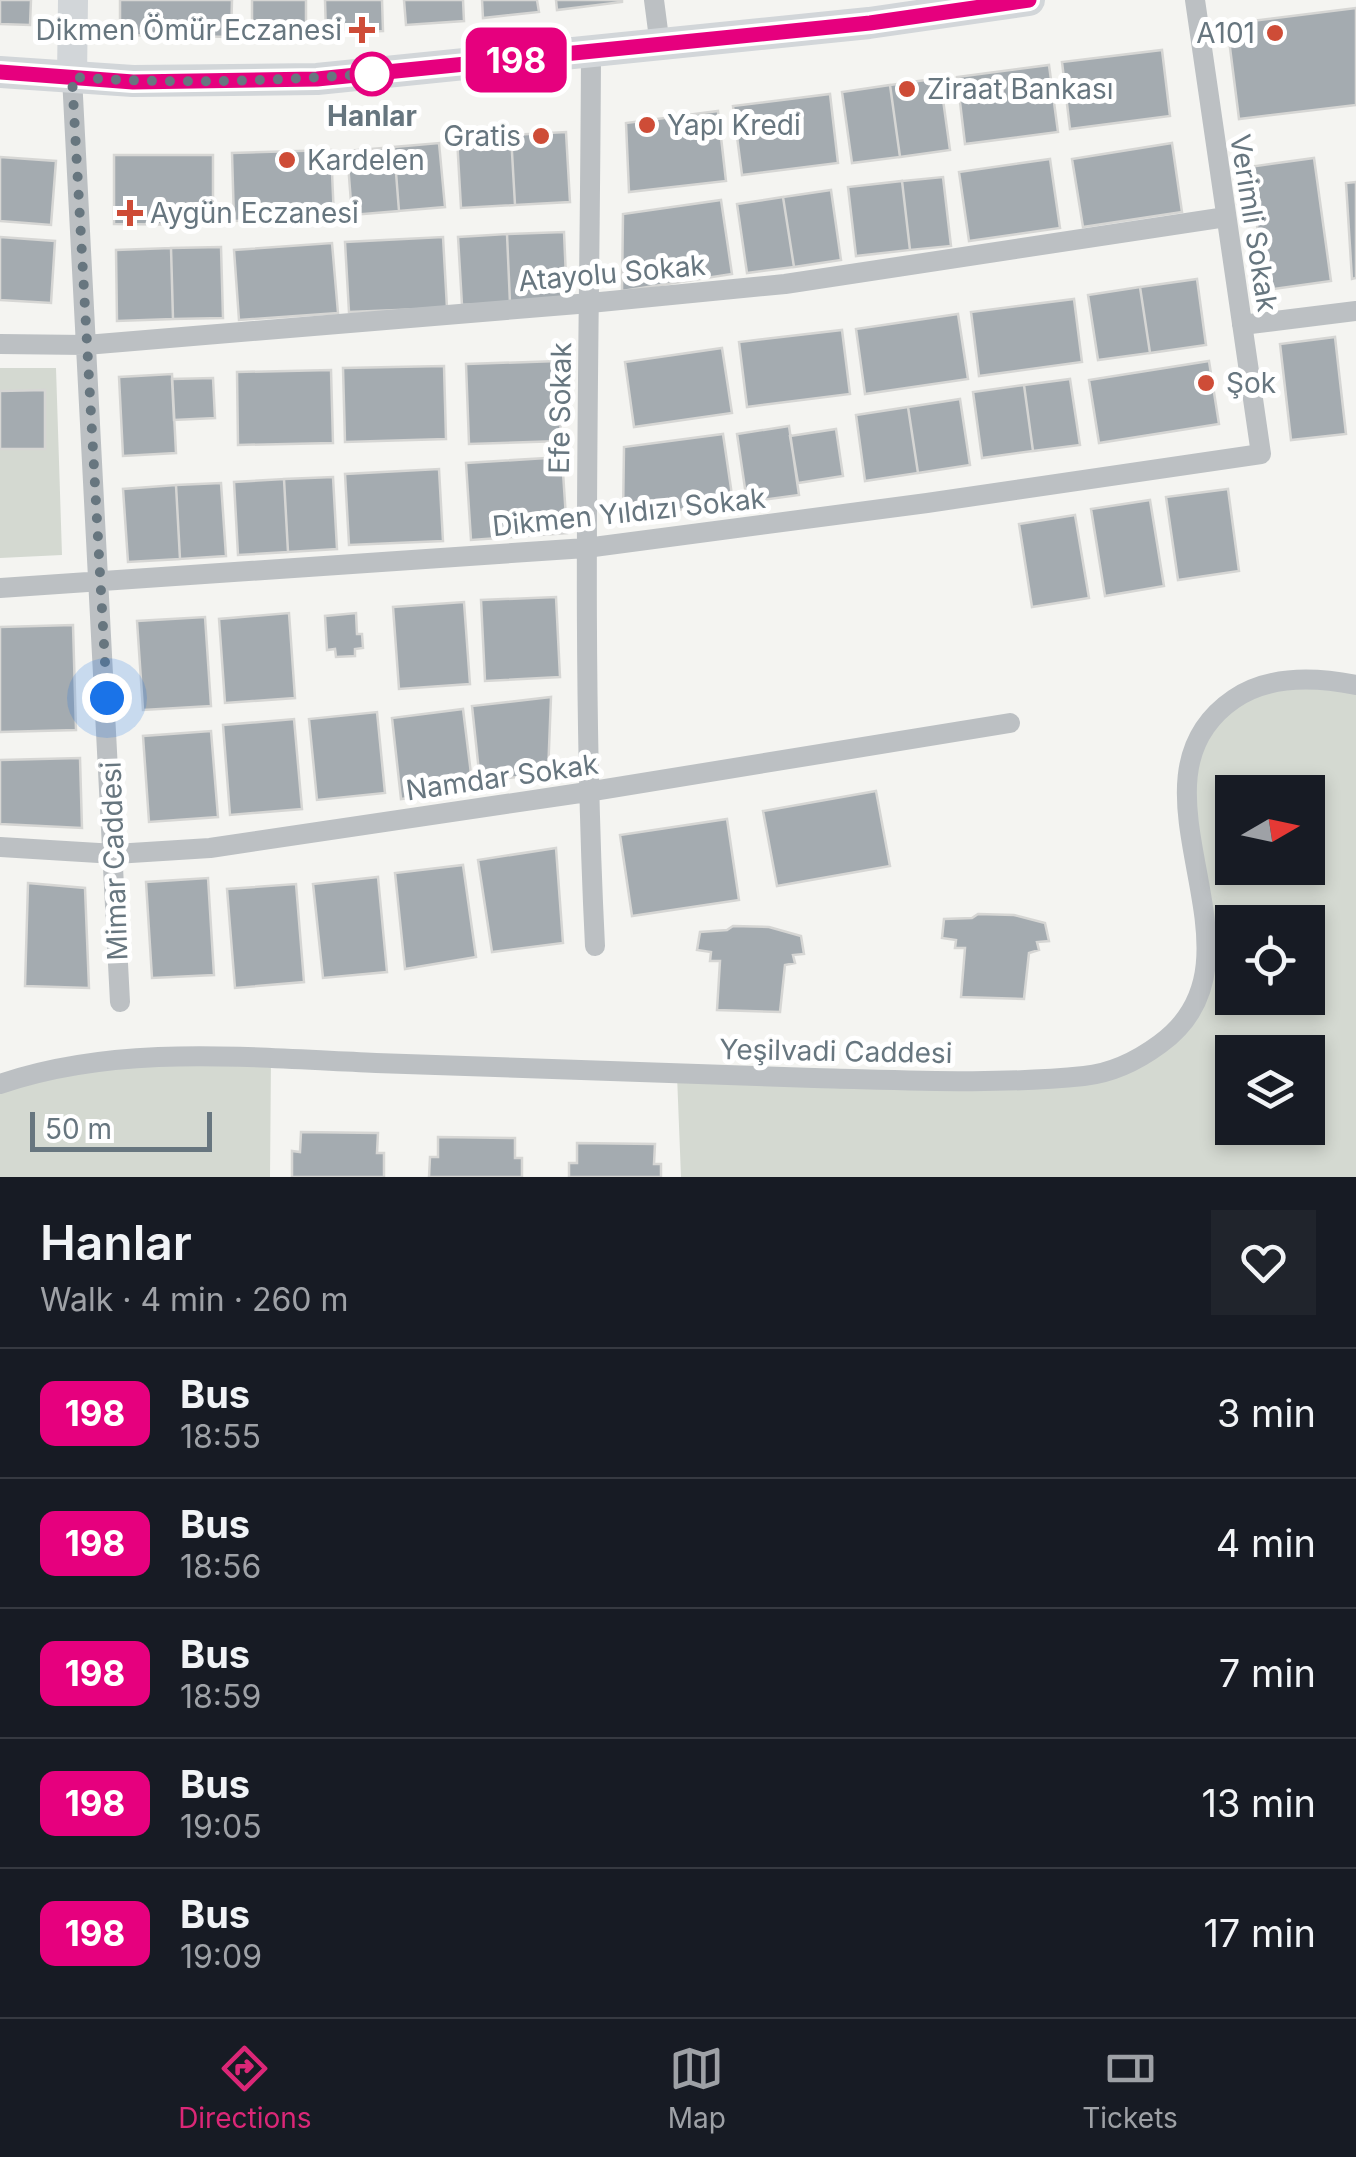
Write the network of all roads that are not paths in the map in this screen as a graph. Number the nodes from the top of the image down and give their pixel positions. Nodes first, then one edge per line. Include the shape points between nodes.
1 (73, 0) edge
2 (654, 0) edge
3 (1029, 0) edge
4 (1195, 0) edge
5 (660, 46) junction
6 (591, 52) junction
7 (0, 72) edge
8 (72, 77) junction
9 (1226, 218) junction
10 (590, 303) junction
11 (1356, 311) edge
12 (1242, 325) junction
13 (0, 344) edge
14 (86, 345) junction
15 (1261, 454) joint
16 (586, 548) junction
17 (101, 581) junction
18 (0, 588) edge
19 (1356, 685) edge
20 (1010, 724) dead end
21 (588, 792) junction
22 (0, 846) edge
23 (114, 854) junction
24 (595, 946) dead end
25 (120, 1002) dead end
26 (0, 1084) edge

1 - 8 main road, Mimar Caddesi
2 - 5 street
3 - 5 main road
4 - 9 street, Verimli Sokak
5 - 6 main road
6 - 8 main road via 317,79
6 - 10 street, Efe Sokak
7 - 8 main road
8 - 14 street, Mimar Caddesi
9 - 10 street, Atayolu Sokak via 785,284
9 - 12 street, Verimli Sokak
10 - 14 street, Atayolu Sokak
10 - 16 street, Efe Sokak
11 - 12 street
12 - 15 street, Verimli Sokak
13 - 14 street, Atayolu Sokak
14 - 17 street, Mimar Caddesi
15 - 16 street, Dikmen Yıldızı Sokak
16 - 17 street, Dikmen Yıldızı Sokak
16 - 21 street, Efe Sokak
17 - 18 street, Dikmen Yıldızı Sokak
17 - 23 street, Mimar Caddesi
19 - 26 street, Yeşilvadi Caddesi via 1298,679 1247,690 1218,710 1196,740 1187,771 1188,810 1208,926 1207,972 1193,1009 1168,1038 1133,1063 1090,1076 1008,1082 205,1057 78,1065
20 - 21 street, Namdar Sokak
21 - 23 street, Namdar Sokak via 210,848
21 - 24 street, Efe Sokak
22 - 23 street, Namdar Sokak
23 - 25 street, Mimar Caddesi

